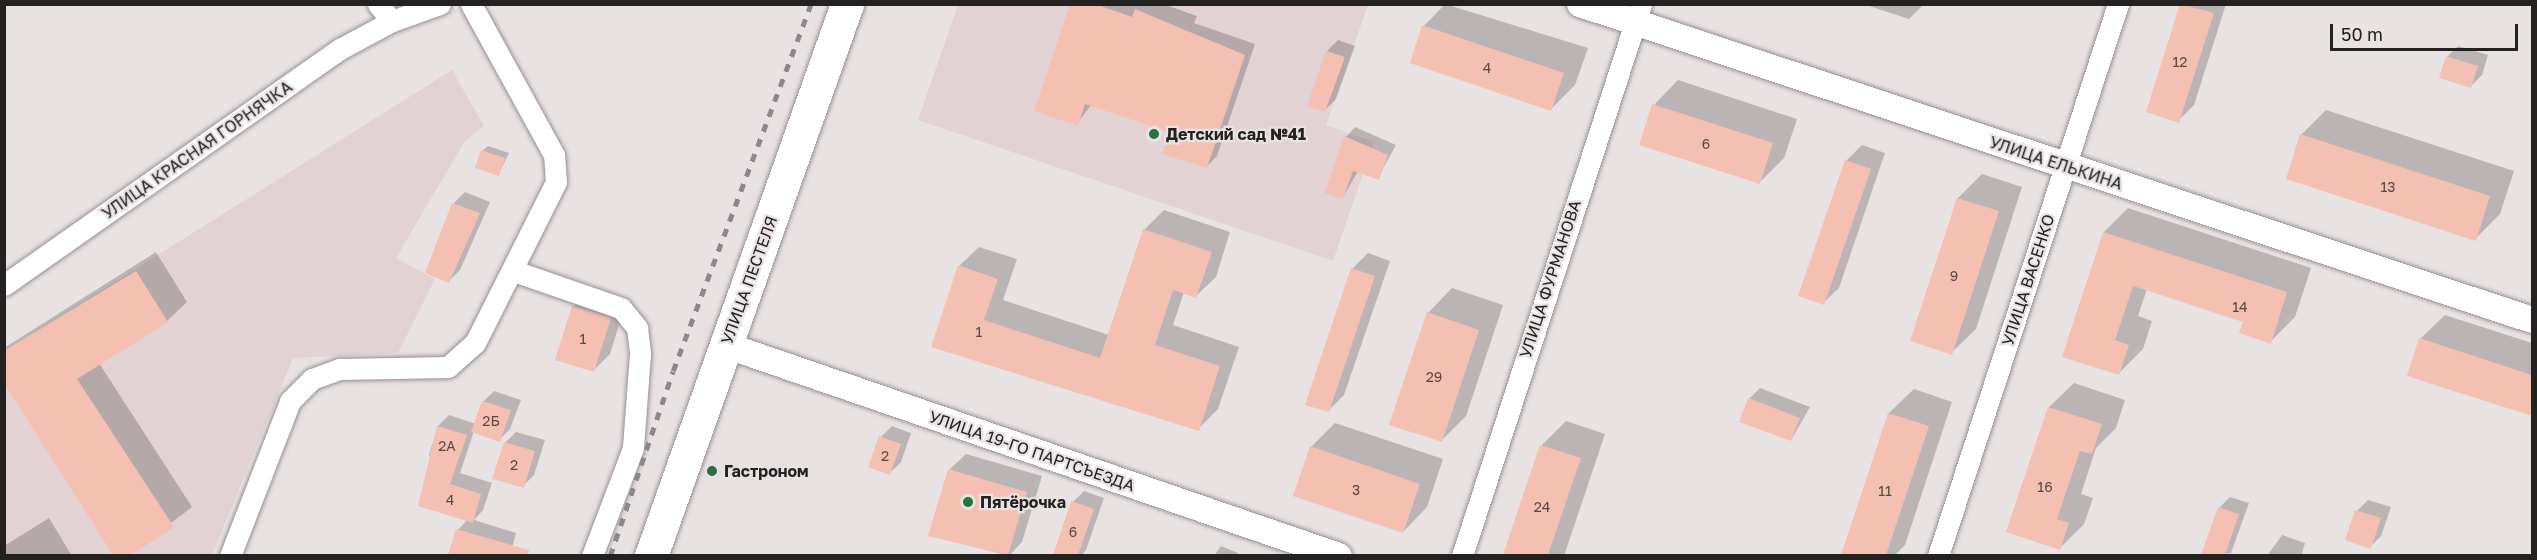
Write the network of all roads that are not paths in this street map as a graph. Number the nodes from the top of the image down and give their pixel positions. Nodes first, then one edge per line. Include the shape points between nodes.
1 (378, 4) edge
2 (440, 4) edge
3 (471, 4) edge
4 (847, 4) edge
5 (1580, 4) edge
6 (2118, 4) edge
7 (1638, 14) edge
8 (392, 21) junction
9 (2065, 165) junction
10 (514, 272) junction
11 (4, 285) edge
12 (2532, 320) edge
13 (725, 345) junction
14 (230, 555) edge
15 (592, 555) edge
16 (651, 555) edge
17 (1339, 555) edge
18 (1462, 555) edge
19 (1938, 555) edge

1 - 8 street
2 - 8 street, УЛИЦА КРАСНАЯ ГОРНЯЧКА
3 - 10 street via 554,155 556,182
4 - 13 main road, УЛИЦА ПЕСТЕЛЯ
5 - 7 street, УЛИЦА ЕЛЬКИНА
6 - 9 street, УЛИЦА ВАСЕНКО
7 - 9 street, УЛИЦА ЕЛЬКИНА
7 - 18 street, УЛИЦА ФУРМАНОВА
8 - 11 street, УЛИЦА КРАСНАЯ ГОРНЯЧКА via 339,50
9 - 12 street, УЛИЦА ЕЛЬКИНА
9 - 19 street, УЛИЦА ВАСЕНКО
10 - 14 street via 475,343 448,367 340,369 312,379 290,401
10 - 15 street via 621,308 637,328 640,354 633,448
13 - 16 main road, УЛИЦА ПЕСТЕЛЯ
13 - 17 street, УЛИЦА 19-ГО ПАРТСЪЕЗДА

